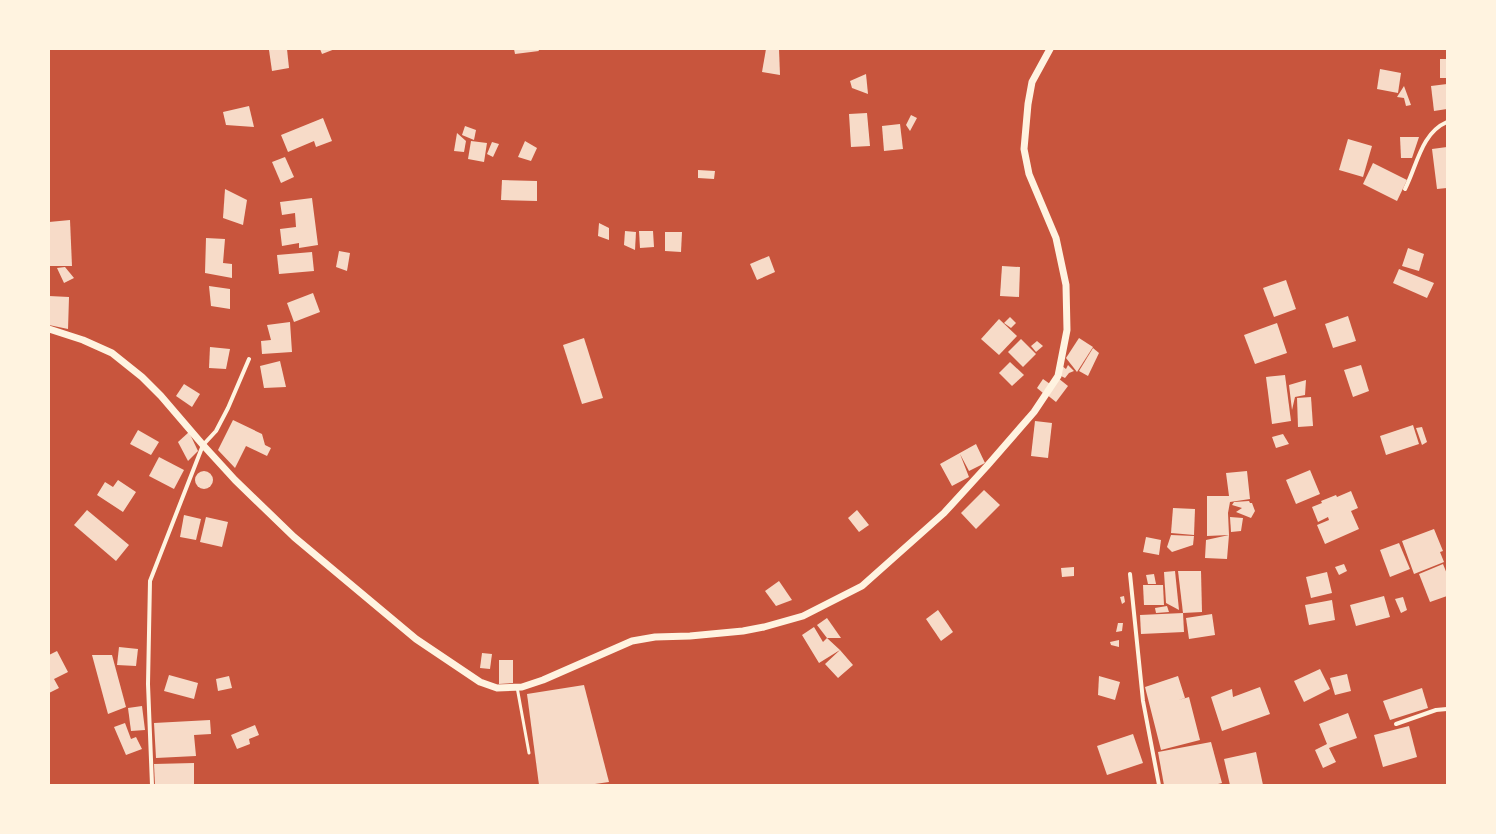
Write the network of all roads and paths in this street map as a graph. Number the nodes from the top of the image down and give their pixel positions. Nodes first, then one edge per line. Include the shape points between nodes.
1 (1050, 49) edge
2 (1447, 122) edge
3 (1405, 189) dead end
4 (49, 329) edge
5 (249, 358) dead end
6 (203, 445) junction
7 (1130, 574) dead end
8 (517, 687) junction
9 (1447, 709) edge
10 (1396, 724) dead end
11 (529, 753) dead end
12 (152, 785) edge
13 (1159, 785) edge

1 - 8 street via 1032,82 1024,149 1029,174 1056,238 1066,285 1067,330 1058,376 1034,412 944,513 862,586 803,616 743,631 632,641 543,680
2 - 3 street via 1433,132 1425,142
4 - 6 street via 112,353 161,396
5 - 6 street via 216,431
6 - 8 street via 294,537 416,639 480,682 497,688
6 - 12 street via 150,580 148,684
7 - 13 street via 1143,701
8 - 11 lane
9 - 10 street via 1436,710

